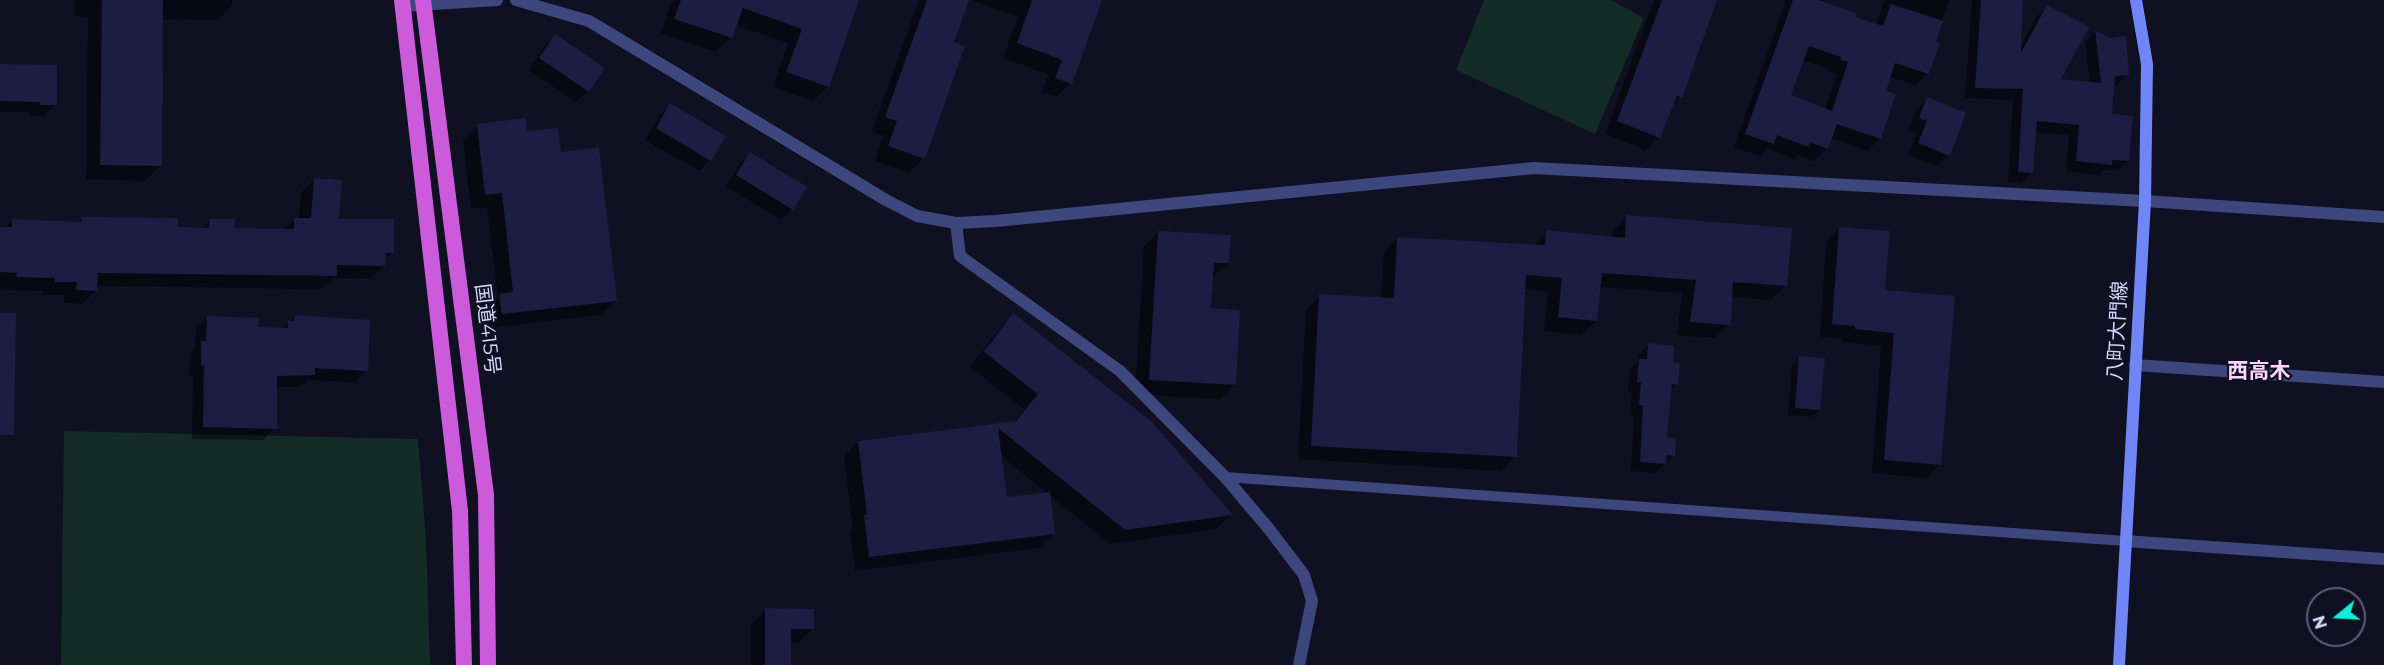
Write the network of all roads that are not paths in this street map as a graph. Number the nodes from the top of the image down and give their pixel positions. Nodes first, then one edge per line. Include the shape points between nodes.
1 (497, 0) edge
2 (516, 0) edge
3 (2136, 0) edge
4 (424, 2) edge
5 (402, 3) edge
6 (2145, 201) junction
7 (2384, 217) edge
8 (956, 223) junction
9 (2135, 365) junction
10 (2384, 382) edge
11 (1225, 477) junction
12 (2125, 541) junction
13 (2384, 559) edge
14 (464, 665) edge
15 (488, 665) edge
16 (1299, 665) edge
17 (2119, 665) edge

1 - 4 street
2 - 8 street via 589,21 886,200 917,216
3 - 6 main road, 八町大門線 via 2147,64
4 - 5 street
4 - 15 highway, 国道415号 via 486,495
5 - 14 highway via 460,511
6 - 7 street
6 - 8 street via 1534,168
6 - 9 main road, 八町大門線
8 - 11 street via 960,256 1120,371
9 - 10 street
9 - 12 main road, 八町大門線
11 - 12 lane
11 - 16 street via 1304,575 1312,601
12 - 13 street
12 - 17 main road, 八町大門線

